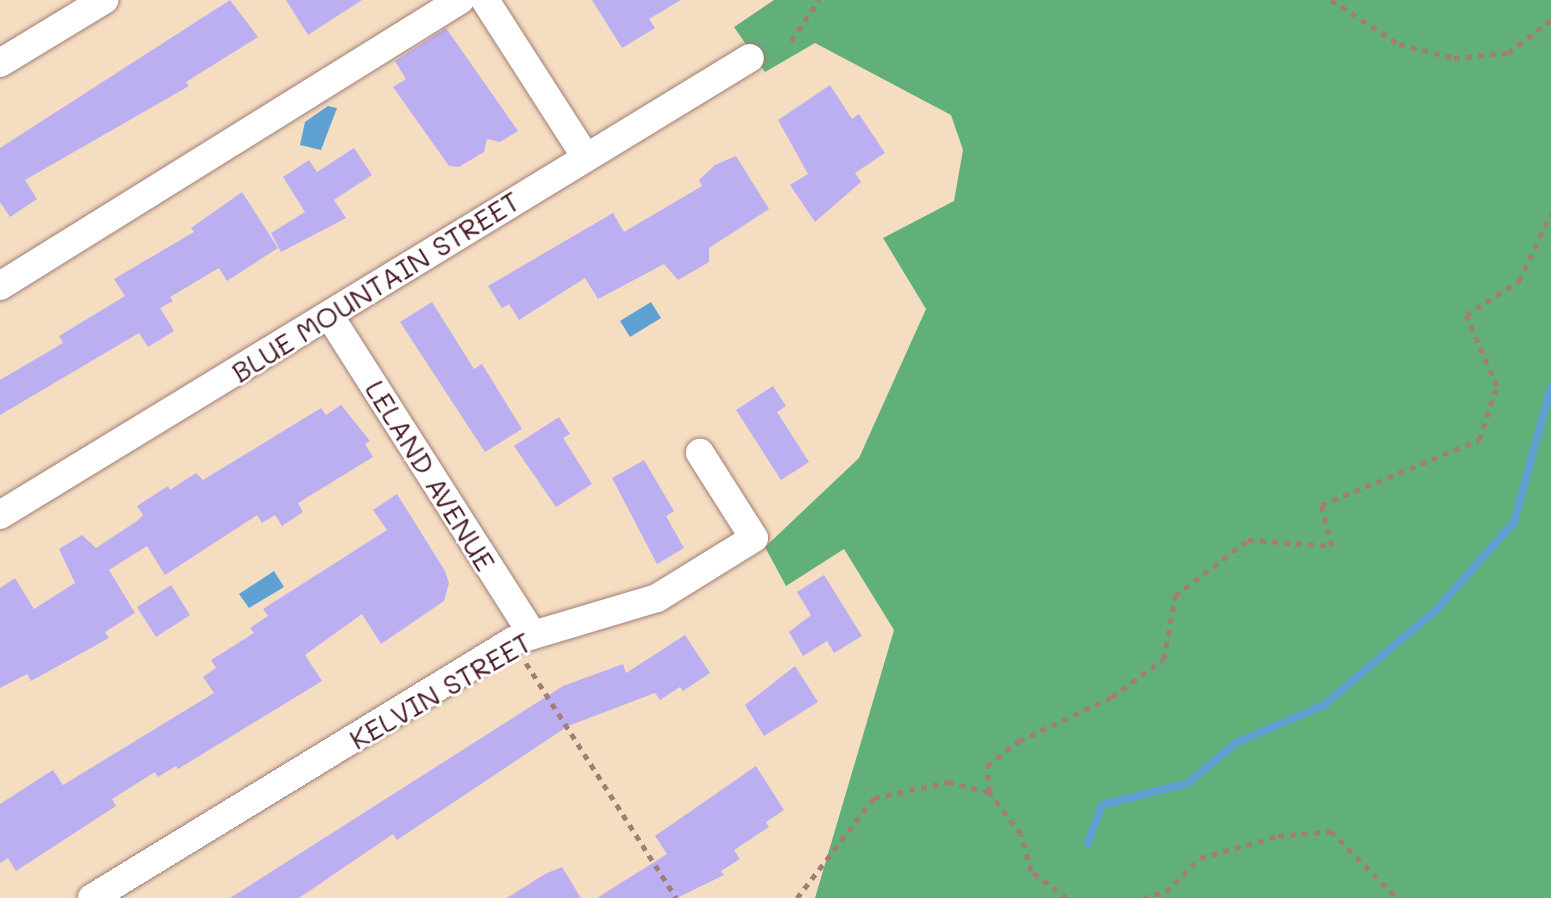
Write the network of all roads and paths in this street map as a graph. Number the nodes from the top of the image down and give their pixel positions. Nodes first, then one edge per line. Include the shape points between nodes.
1 (104, 0) edge
2 (460, 0) edge
3 (485, 0) edge
4 (819, 0) edge
5 (1331, 0) edge
6 (1551, 20) edge
7 (791, 41) dead end
8 (750, 58) dead end
9 (0, 63) edge
10 (585, 156) junction
11 (1550, 217) edge
12 (0, 286) edge
13 (329, 315) junction
14 (700, 453) dead end
15 (0, 515) edge
16 (523, 638) junction
17 (989, 792) junction
18 (92, 898) edge
19 (676, 898) edge
20 (797, 898) edge
21 (1067, 898) edge
22 (1143, 898) edge
23 (1397, 898) edge

1 - 9 street
2 - 12 street
3 - 10 street
4 - 7 path
5 - 6 path via 1399,44 1454,58 1508,53
8 - 10 street, BLUE MOUNTAIN STREET
10 - 13 street, BLUE MOUNTAIN STREET
11 - 17 path via 1519,281 1466,315 1497,386 1479,440 1321,505 1332,546 1248,540 1175,596 1164,659 1112,697 1019,741 987,766
13 - 15 street, BLUE MOUNTAIN STREET
13 - 16 street, LELAND AVENUE
14 - 16 street, KELVIN STREET via 754,538 664,595
16 - 18 street, KELVIN STREET
16 - 19 path
17 - 20 path via 948,782 874,798
17 - 21 path via 1021,834 1031,871
22 - 23 path via 1166,892 1200,858 1278,836 1331,831

